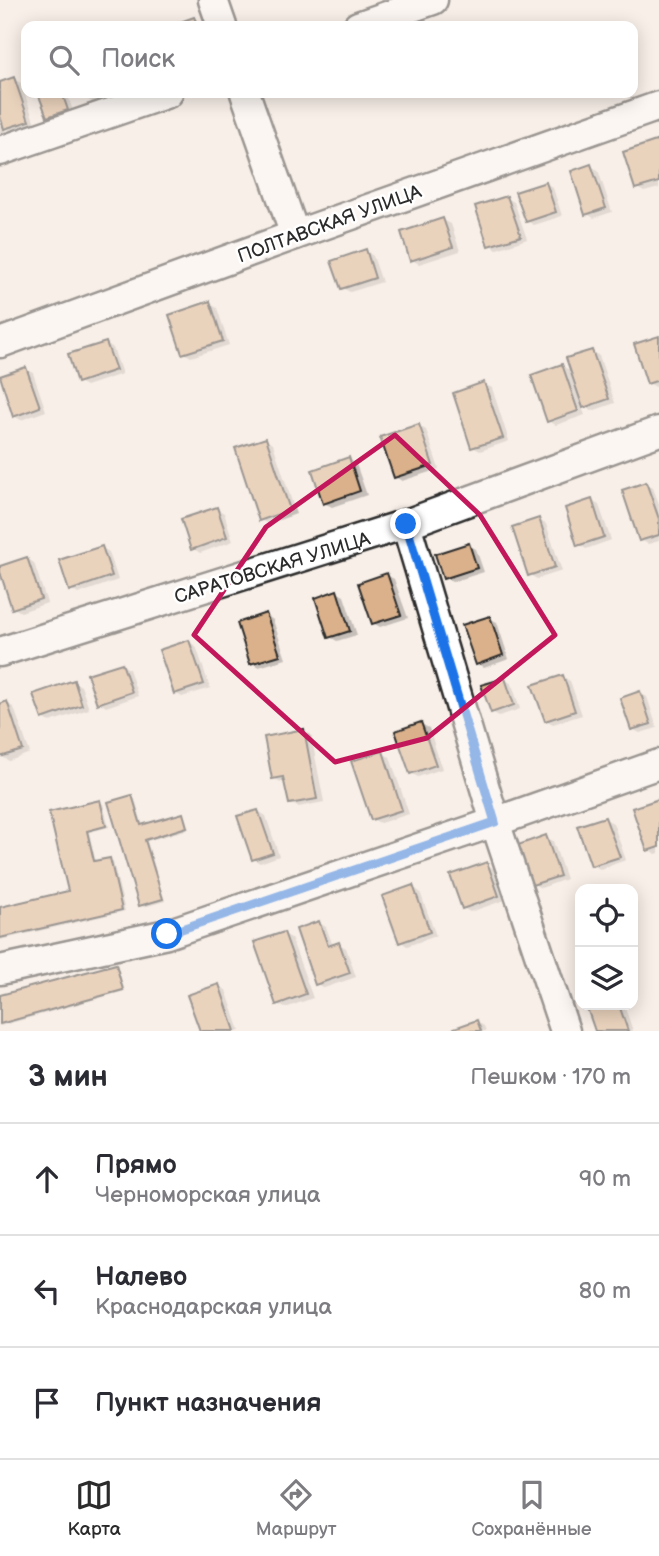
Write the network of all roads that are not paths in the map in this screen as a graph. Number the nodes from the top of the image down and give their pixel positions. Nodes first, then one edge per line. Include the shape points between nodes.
1 (213, 0) edge
2 (433, 0) edge
3 (220, 21) edge
4 (372, 21) edge
5 (154, 98) edge
6 (247, 98) edge
7 (659, 106) edge
8 (0, 151) edge
9 (295, 235) junction
10 (0, 343) edge
11 (659, 430) edge
12 (406, 524) junction
13 (0, 652) edge
14 (659, 764) edge
15 (495, 822) junction
16 (0, 970) edge
17 (565, 1031) edge

1 - 3 street
2 - 4 street
5 - 8 street
6 - 9 street
7 - 9 street, ПОЛТАВСКАЯ УЛИЦА
9 - 10 street, ПОЛТАВСКАЯ УЛИЦА
11 - 12 street, САРАТОВСКАЯ УЛИЦА
12 - 13 street, САРАТОВСКАЯ УЛИЦА
12 - 15 street
14 - 15 street
15 - 16 street via 167,934
15 - 17 street

